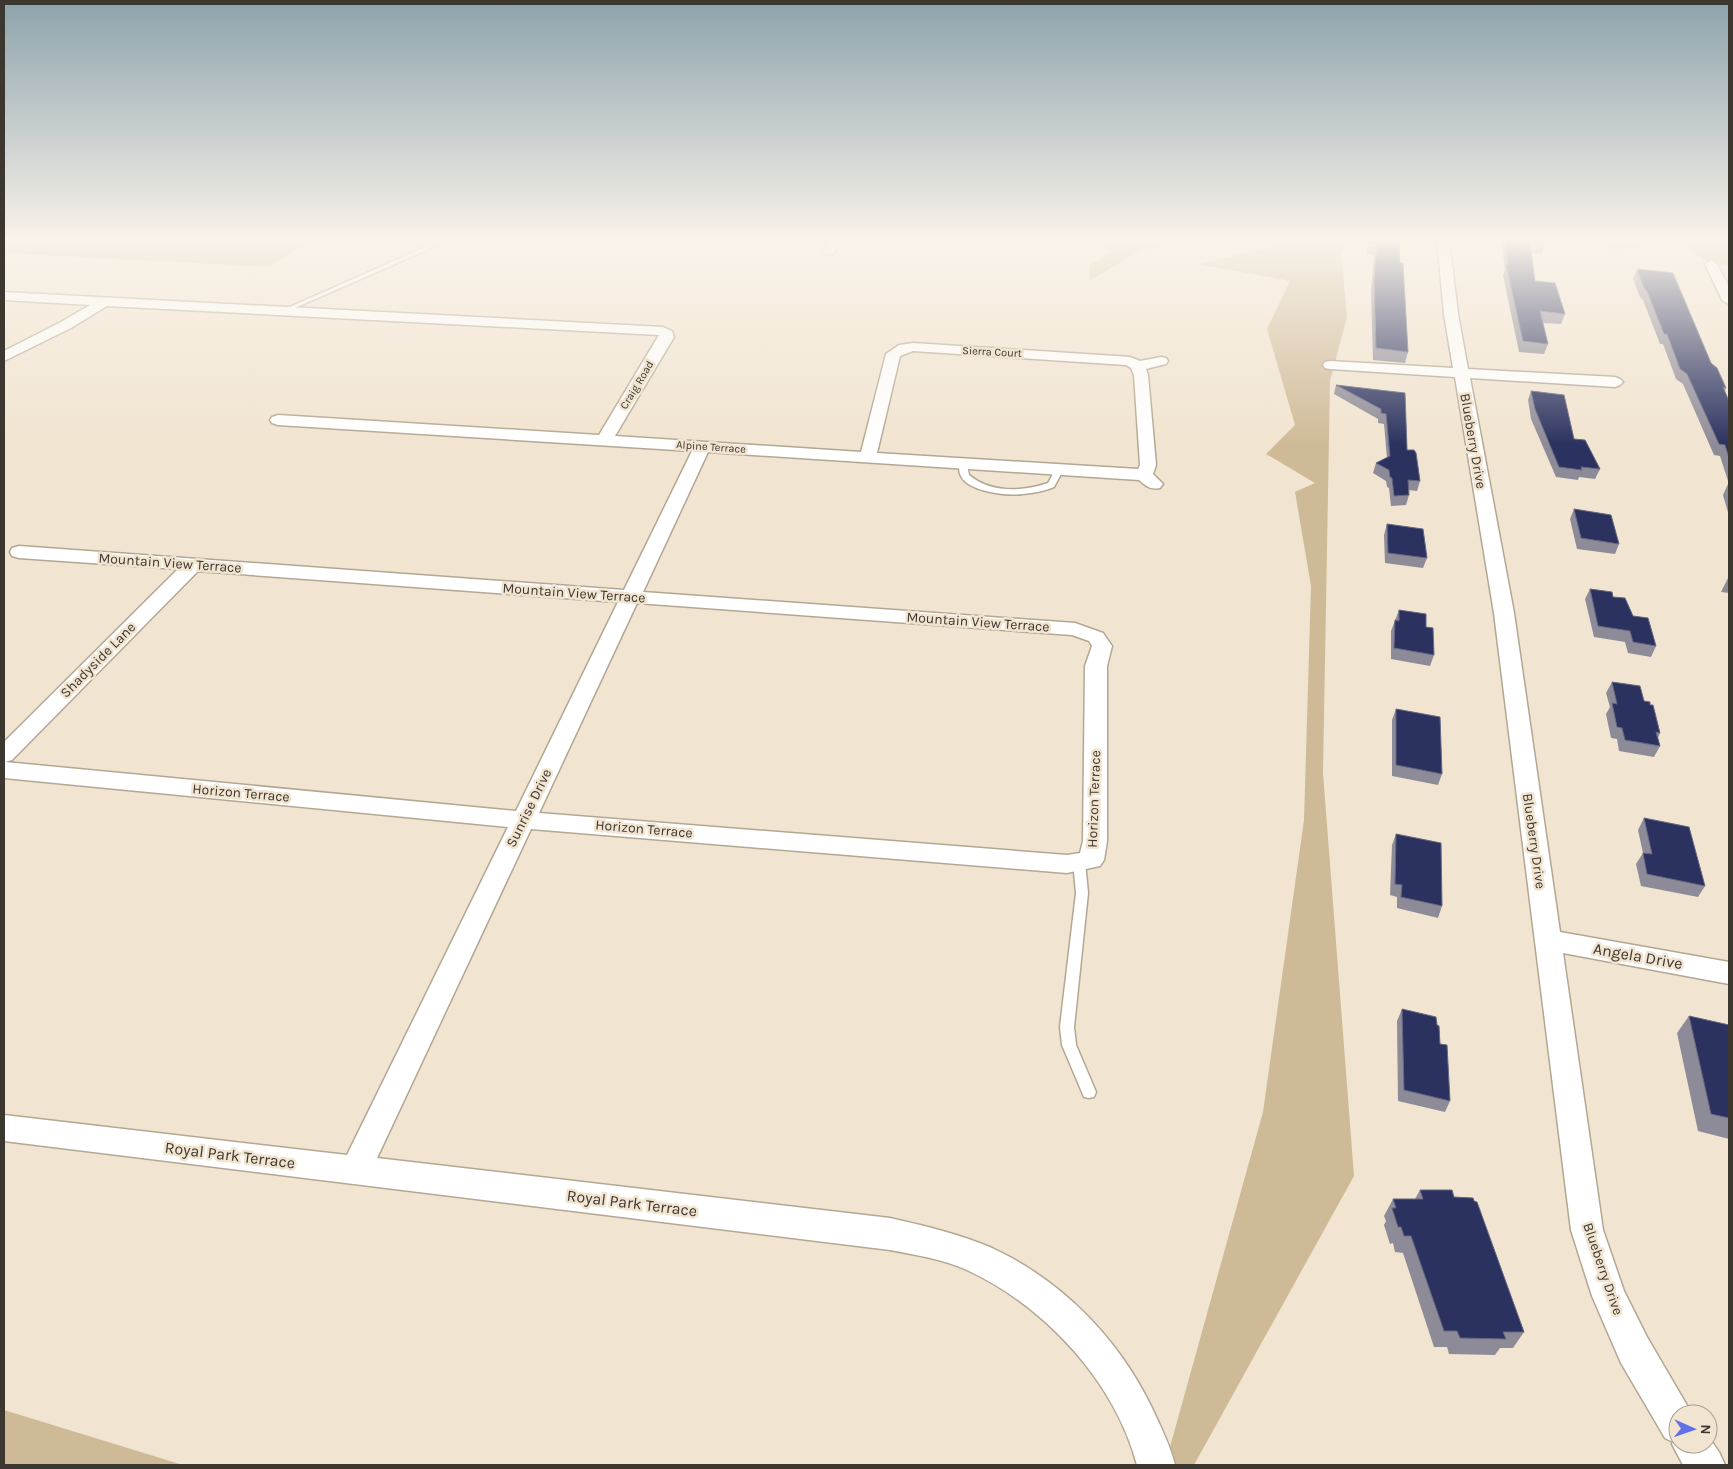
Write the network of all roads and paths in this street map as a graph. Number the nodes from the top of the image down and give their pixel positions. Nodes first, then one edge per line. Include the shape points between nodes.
1 (95, 308) edge
2 (237, 308) edge
3 (292, 308) edge
4 (1450, 308) edge
5 (286, 310) junction
6 (4, 357) edge
7 (1161, 361) dead end
8 (1330, 365) dead end
9 (1138, 366) junction
10 (1461, 373) junction
11 (1614, 382) dead end
12 (278, 420) dead end
13 (604, 440) junction
14 (702, 447) junction
15 (868, 457) junction
16 (963, 464) junction
17 (1056, 470) junction
18 (19, 552) dead end
19 (193, 565) junction
20 (630, 598) junction
21 (1096, 666) joint
22 (4, 755) edge
23 (4, 770) edge
24 (524, 820) junction
25 (1079, 862) junction
26 (1547, 940) junction
27 (1729, 972) edge
28 (1088, 1092) dead end
29 (4, 1128) edge
30 (356, 1170) junction
31 (1668, 1408) edge
32 (1698, 1454) edge
33 (1156, 1465) edge
34 (1706, 1465) edge

1 - 6 street
2 - 5 street, Craig Road
3 - 5 lane
4 - 10 street, Blueberry Drive
5 - 13 street, Craig Road via 663,331 667,337
7 - 9 street, Sierra Court
8 - 10 street
9 - 15 street, Sierra Court via 1116,360 904,348 892,354
9 - 17 street, Alpine Terrace via 1150,480
10 - 11 street
10 - 26 street, Blueberry Drive via 1504,613
12 - 13 street, Alpine Terrace
13 - 14 street, Alpine Terrace
14 - 15 street, Alpine Terrace
14 - 20 street, Sunrise Drive
15 - 16 street, Alpine Terrace
16 - 17 street, Alpine Terrace
16 - 17 lane via 965,476 977,486 1021,492 1051,485
18 - 19 street, Mountain View Terrace
19 - 20 street, Mountain View Terrace
19 - 22 street, Shadyside Lane
20 - 21 street, Mountain View Terrace via 1075,629 1096,638 1102,646
20 - 24 street, Sunrise Drive
21 - 25 street, Horizon Terrace via 1095,841 1091,860
23 - 24 street, Horizon Terrace
24 - 25 street, Horizon Terrace via 1067,864
24 - 30 street, Sunrise Drive
25 - 28 lane via 1082,893 1066,1027 1069,1045
26 - 27 street, Angela Drive
26 - 31 street, Blueberry Drive via 1587,1230 1609,1296
29 - 30 street, Royal Park Terrace
30 - 33 street, Royal Park Terrace via 880,1233 940,1244 999,1270 1032,1290 1072,1324 1108,1365 1134,1408
32 - 34 street

